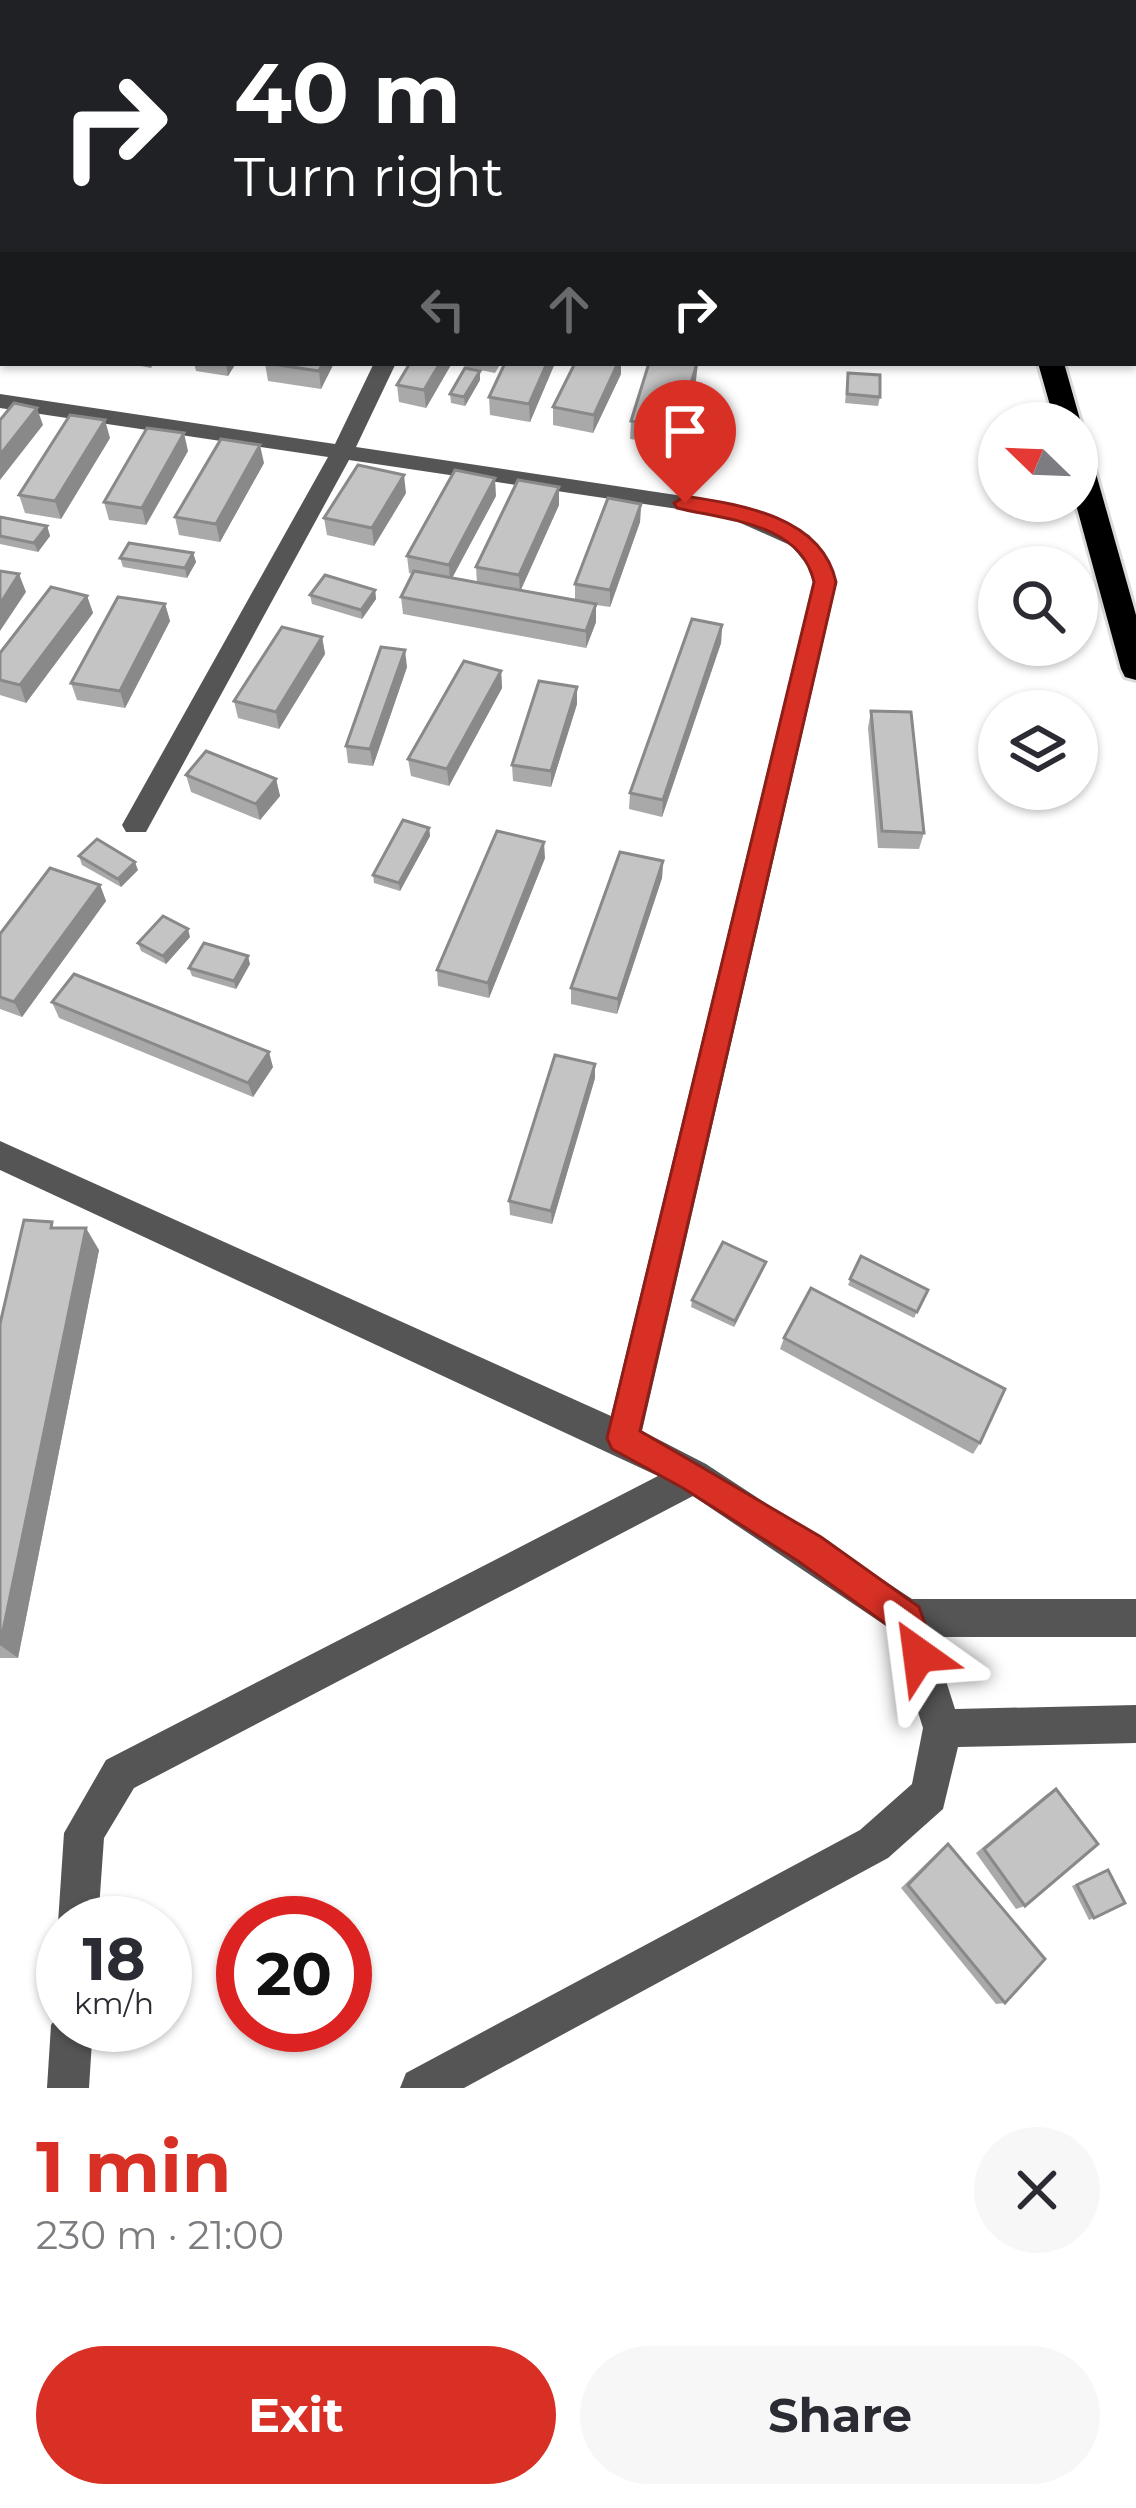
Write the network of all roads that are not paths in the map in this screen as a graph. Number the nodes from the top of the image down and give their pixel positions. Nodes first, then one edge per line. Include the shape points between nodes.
1 (384, 366) edge
2 (1052, 366) edge
3 (0, 401) edge
4 (1062, 402) edge
5 (342, 453) junction
6 (1095, 522) edge
7 (1136, 669) edge
8 (136, 825) dead end
9 (0, 1155) edge
10 (623, 1438) junction
11 (694, 1476) junction
12 (907, 1618) junction
13 (1136, 1618) edge
14 (1136, 1724) edge
15 (942, 1728) junction
16 (80, 1896) edge
17 (70, 2052) edge
18 (68, 2088) edge
19 (421, 2088) edge

1 - 5 lane
2 - 4 highway
3 - 5 lane
5 - 8 lane
5 - 10 lane via 728,509 799,536 820,558 825,582
6 - 7 highway
9 - 10 lane
10 - 11 lane
11 - 12 lane
11 - 16 lane via 120,1774 84,1833
12 - 13 lane
12 - 15 lane
14 - 15 lane
15 - 19 lane via 929,1795 874,1844
17 - 18 lane

